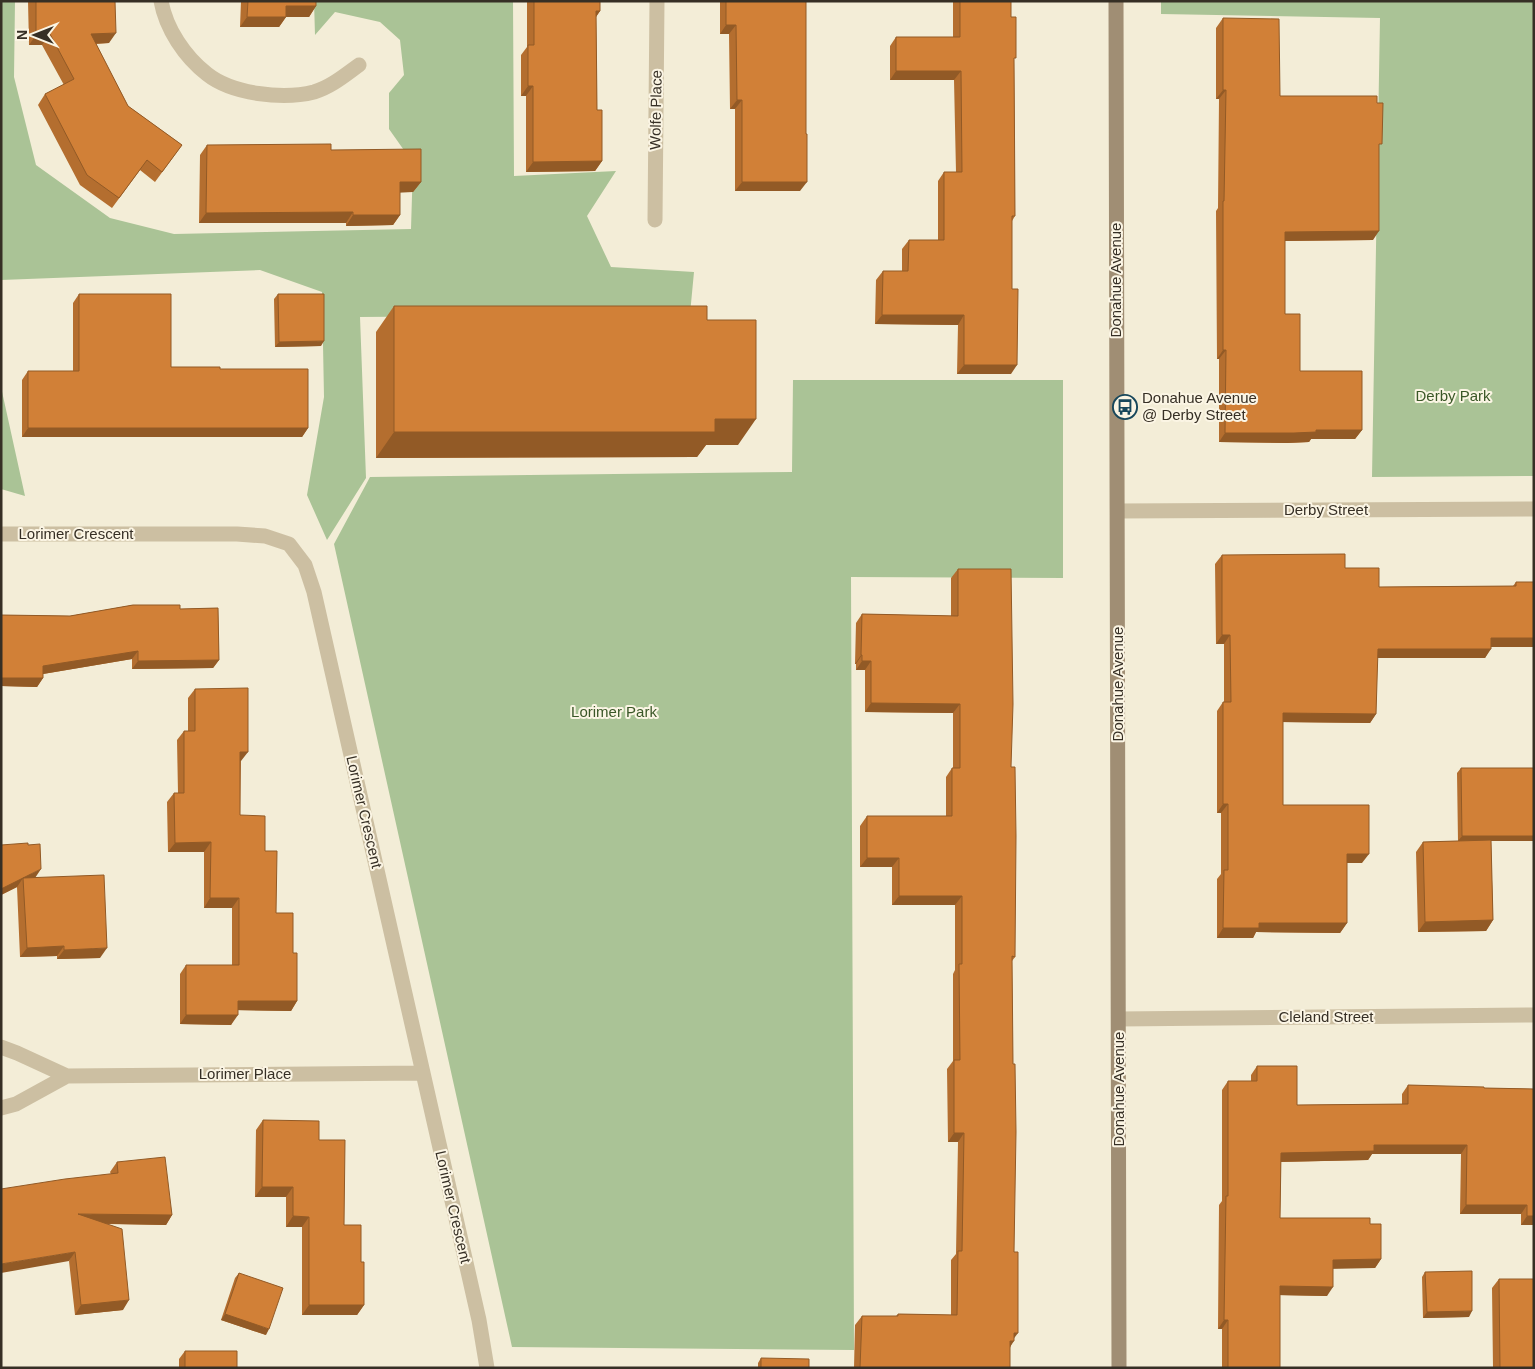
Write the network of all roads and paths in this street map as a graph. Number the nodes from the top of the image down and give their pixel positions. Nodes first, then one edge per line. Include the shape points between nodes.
1 (161, 1) edge
2 (657, 1) edge
3 (1116, 1) edge
4 (359, 64) dead end
5 (655, 220) dead end
6 (1534, 509) edge
7 (1118, 511) junction
8 (1, 534) edge
9 (1534, 1015) edge
10 (1119, 1018) junction
11 (1, 1047) edge
12 (423, 1073) junction
13 (67, 1076) junction
14 (1, 1108) edge
15 (487, 1368) edge
16 (1119, 1368) edge

1 - 4 street via 173,33 191,59 208,75 229,86 256,93 314,92 339,80
2 - 5 street, Wolfe Place
3 - 7 street, Donahue Avenue
6 - 7 street, Derby Street
7 - 10 street, Donahue Avenue
8 - 12 street, Lorimer Crescent via 237,534 265,536 289,544 305,565 314,592
9 - 10 street, Cleland Street
10 - 16 street, Donahue Avenue
11 - 13 street, Lorimer Place
12 - 13 street, Lorimer Place
12 - 15 street, Lorimer Crescent via 480,1320
13 - 14 street, Lorimer Place via 16,1104

